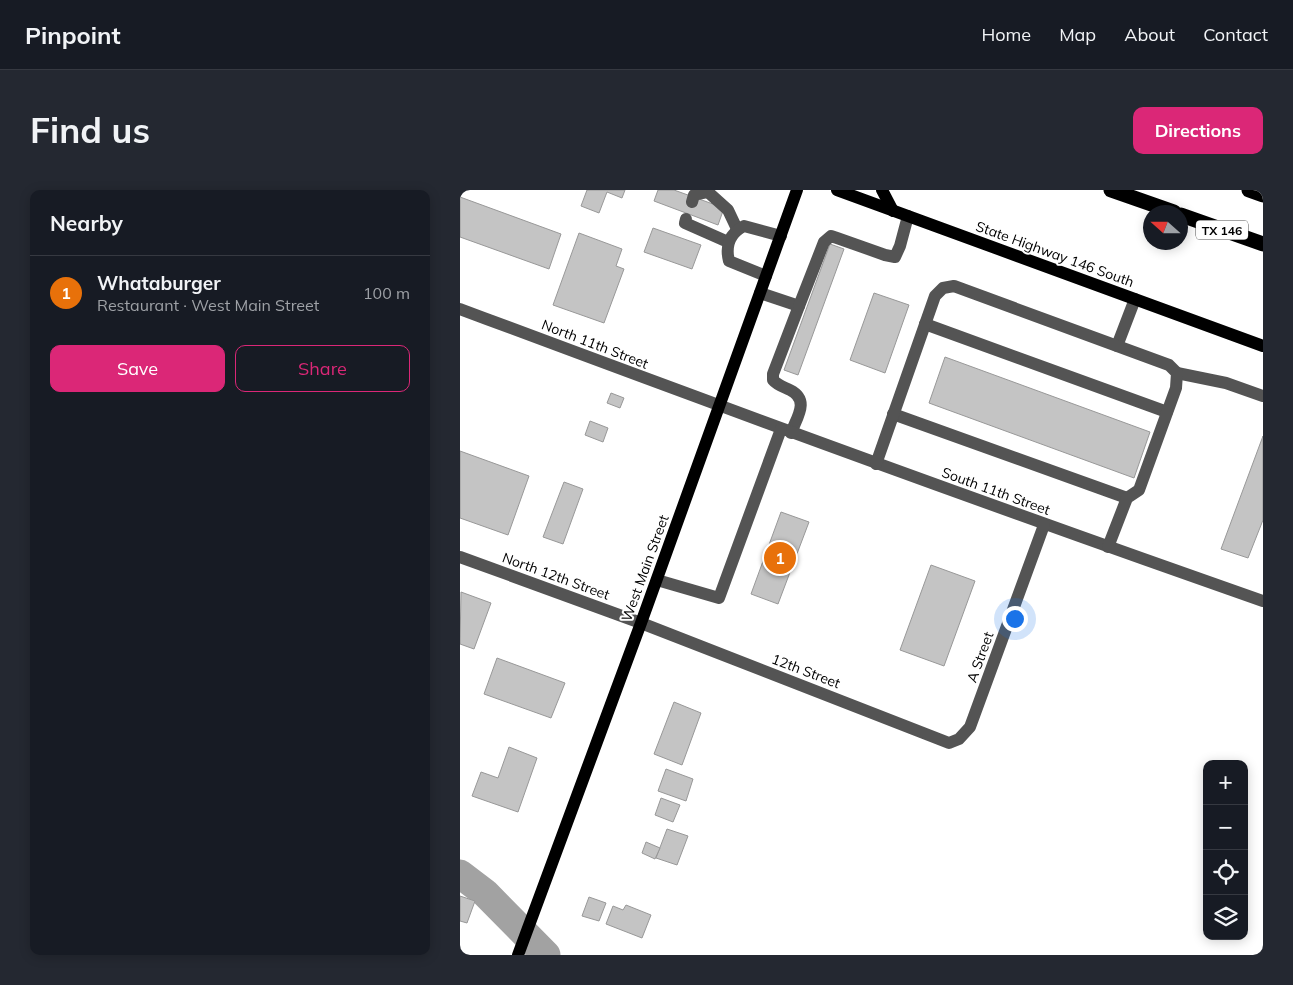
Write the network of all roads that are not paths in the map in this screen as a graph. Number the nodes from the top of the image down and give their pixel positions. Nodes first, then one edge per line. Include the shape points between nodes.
1 (797, 190) edge
2 (837, 190) edge
3 (882, 190) edge
4 (1111, 190) edge
5 (1249, 190) edge
6 (709, 191) edge
7 (1263, 195) edge
8 (691, 196) edge
9 (1154, 205) edge
10 (893, 211) junction
11 (908, 216) junction
12 (1188, 218) edge
13 (686, 219) dead end
14 (736, 229) junction
15 (781, 236) junction
16 (728, 242) junction
17 (1263, 244) edge
18 (766, 276) junction
19 (760, 293) junction
20 (1135, 299) junction
21 (799, 306) junction
22 (460, 309) edge
23 (926, 324) junction
24 (1118, 346) junction
25 (1263, 346) edge
26 (1177, 374) junction
27 (1263, 396) edge
28 (719, 406) junction
29 (1168, 412) junction
30 (893, 414) junction
31 (786, 431) junction
32 (876, 464) junction
33 (1126, 498) junction
34 (1044, 525) junction
35 (1108, 547) junction
36 (460, 557) edge
37 (657, 580) junction
38 (1263, 602) edge
39 (641, 623) junction
40 (959, 739) joint
41 (518, 955) edge

1 - 15 main road, West Main Street
2 - 10 main road, State Highway 146 South
3 - 10 main road
4 - 9 highway
5 - 7 highway
6 - 8 street
6 - 14 street via 728,210
10 - 11 main road, State Highway 146 South
11 - 20 main road, State Highway 146 South
11 - 21 street via 895,257 831,236 828,238
12 - 17 highway, TX 146
13 - 16 street via 685,223
14 - 15 street via 744,226
14 - 16 street
15 - 18 main road, West Main Street
16 - 18 street via 729,261
18 - 19 main road, West Main Street
19 - 21 street
19 - 28 main road, West Main Street
20 - 24 street
20 - 25 main road, State Highway 146 South
21 - 31 street via 773,374 776,384 798,395 801,400 801,406
22 - 28 street, North 11th Street
23 - 24 street via 935,296 943,288 954,286
23 - 29 street
23 - 30 street
24 - 26 street via 1169,365
26 - 27 street via 1226,383
26 - 29 street
28 - 31 street, South 11th Street
28 - 37 main road, West Main Street
29 - 33 street via 1139,490
30 - 32 street
30 - 33 street
31 - 32 street, South 11th Street
31 - 37 street via 718,598
32 - 34 street, South 11th Street
33 - 35 street
34 - 35 street, South 11th Street
34 - 40 street, A Street via 970,727
35 - 38 street, South 11th Street
36 - 39 street, North 12th Street
37 - 39 main road, West Main Street
39 - 40 street, 12th Street via 949,743
39 - 41 main road, West Main Street

